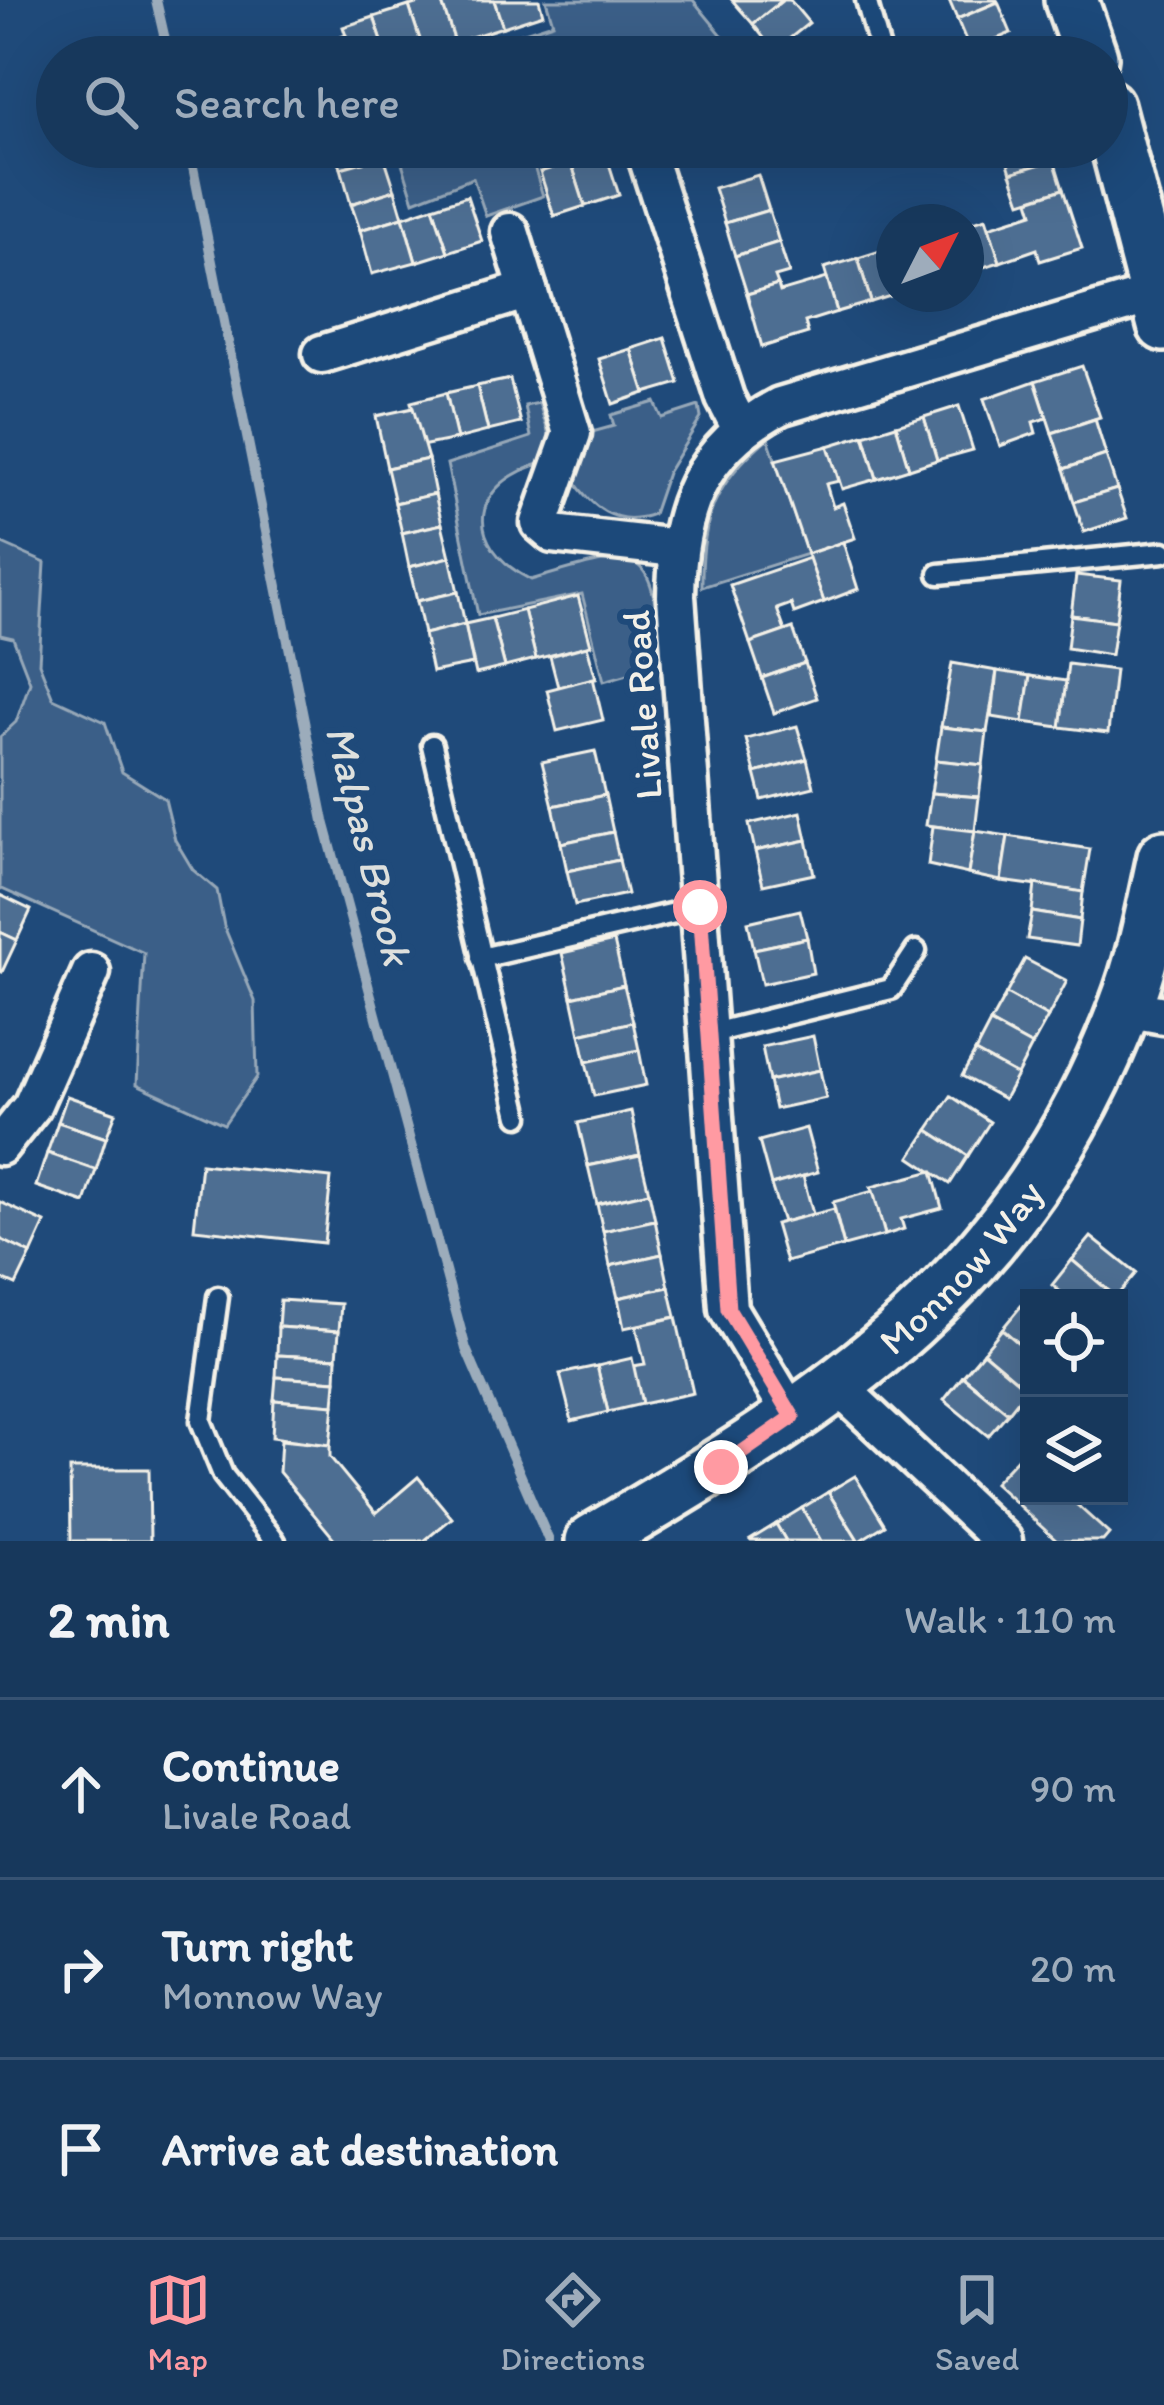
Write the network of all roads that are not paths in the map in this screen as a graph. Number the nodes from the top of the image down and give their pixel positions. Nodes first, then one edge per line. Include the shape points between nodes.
1 (866, 0) edge
2 (1071, 0) edge
3 (876, 36) edge
4 (1084, 36) edge
5 (651, 168) edge
6 (1123, 168) edge
7 (510, 232) dead end
8 (528, 290) junction
9 (1161, 309) edge
10 (322, 354) dead end
11 (740, 427) junction
12 (676, 548) junction
13 (1164, 552) edge
14 (939, 574) dead end
15 (432, 745) dead end
16 (1164, 856) edge
17 (700, 907) junction
18 (916, 951) dead end
19 (481, 958) junction
20 (91, 972) dead end
21 (1144, 1011) edge
22 (708, 1034) junction
23 (519, 1116) dead end
24 (0, 1146) edge
25 (218, 1297) dead end
26 (839, 1387) junction
27 (793, 1417) junction
28 (988, 1537) edge
29 (275, 1541) edge
30 (592, 1541) edge

1 - 3 lane
2 - 4 street
5 - 11 street
6 - 9 street
7 - 8 street
8 - 10 street
8 - 12 street via 572,433 540,523 554,534
9 - 11 street, Livale Road via 780,406
11 - 12 street, Livale Road via 697,486
12 - 17 street, Livale Road
13 - 14 lane
15 - 19 lane
16 - 21 street, Monnow Way
17 - 19 lane
17 - 22 street, Livale Road
18 - 22 lane via 891,989
19 - 23 lane
20 - 24 street via 32,1106
21 - 26 street, Monnow Way via 985,1252
22 - 27 street, Livale Road via 728,1309
25 - 29 lane via 201,1421 223,1475
26 - 27 street, Monnow Way
26 - 28 street
27 - 30 street, Monnow Way

